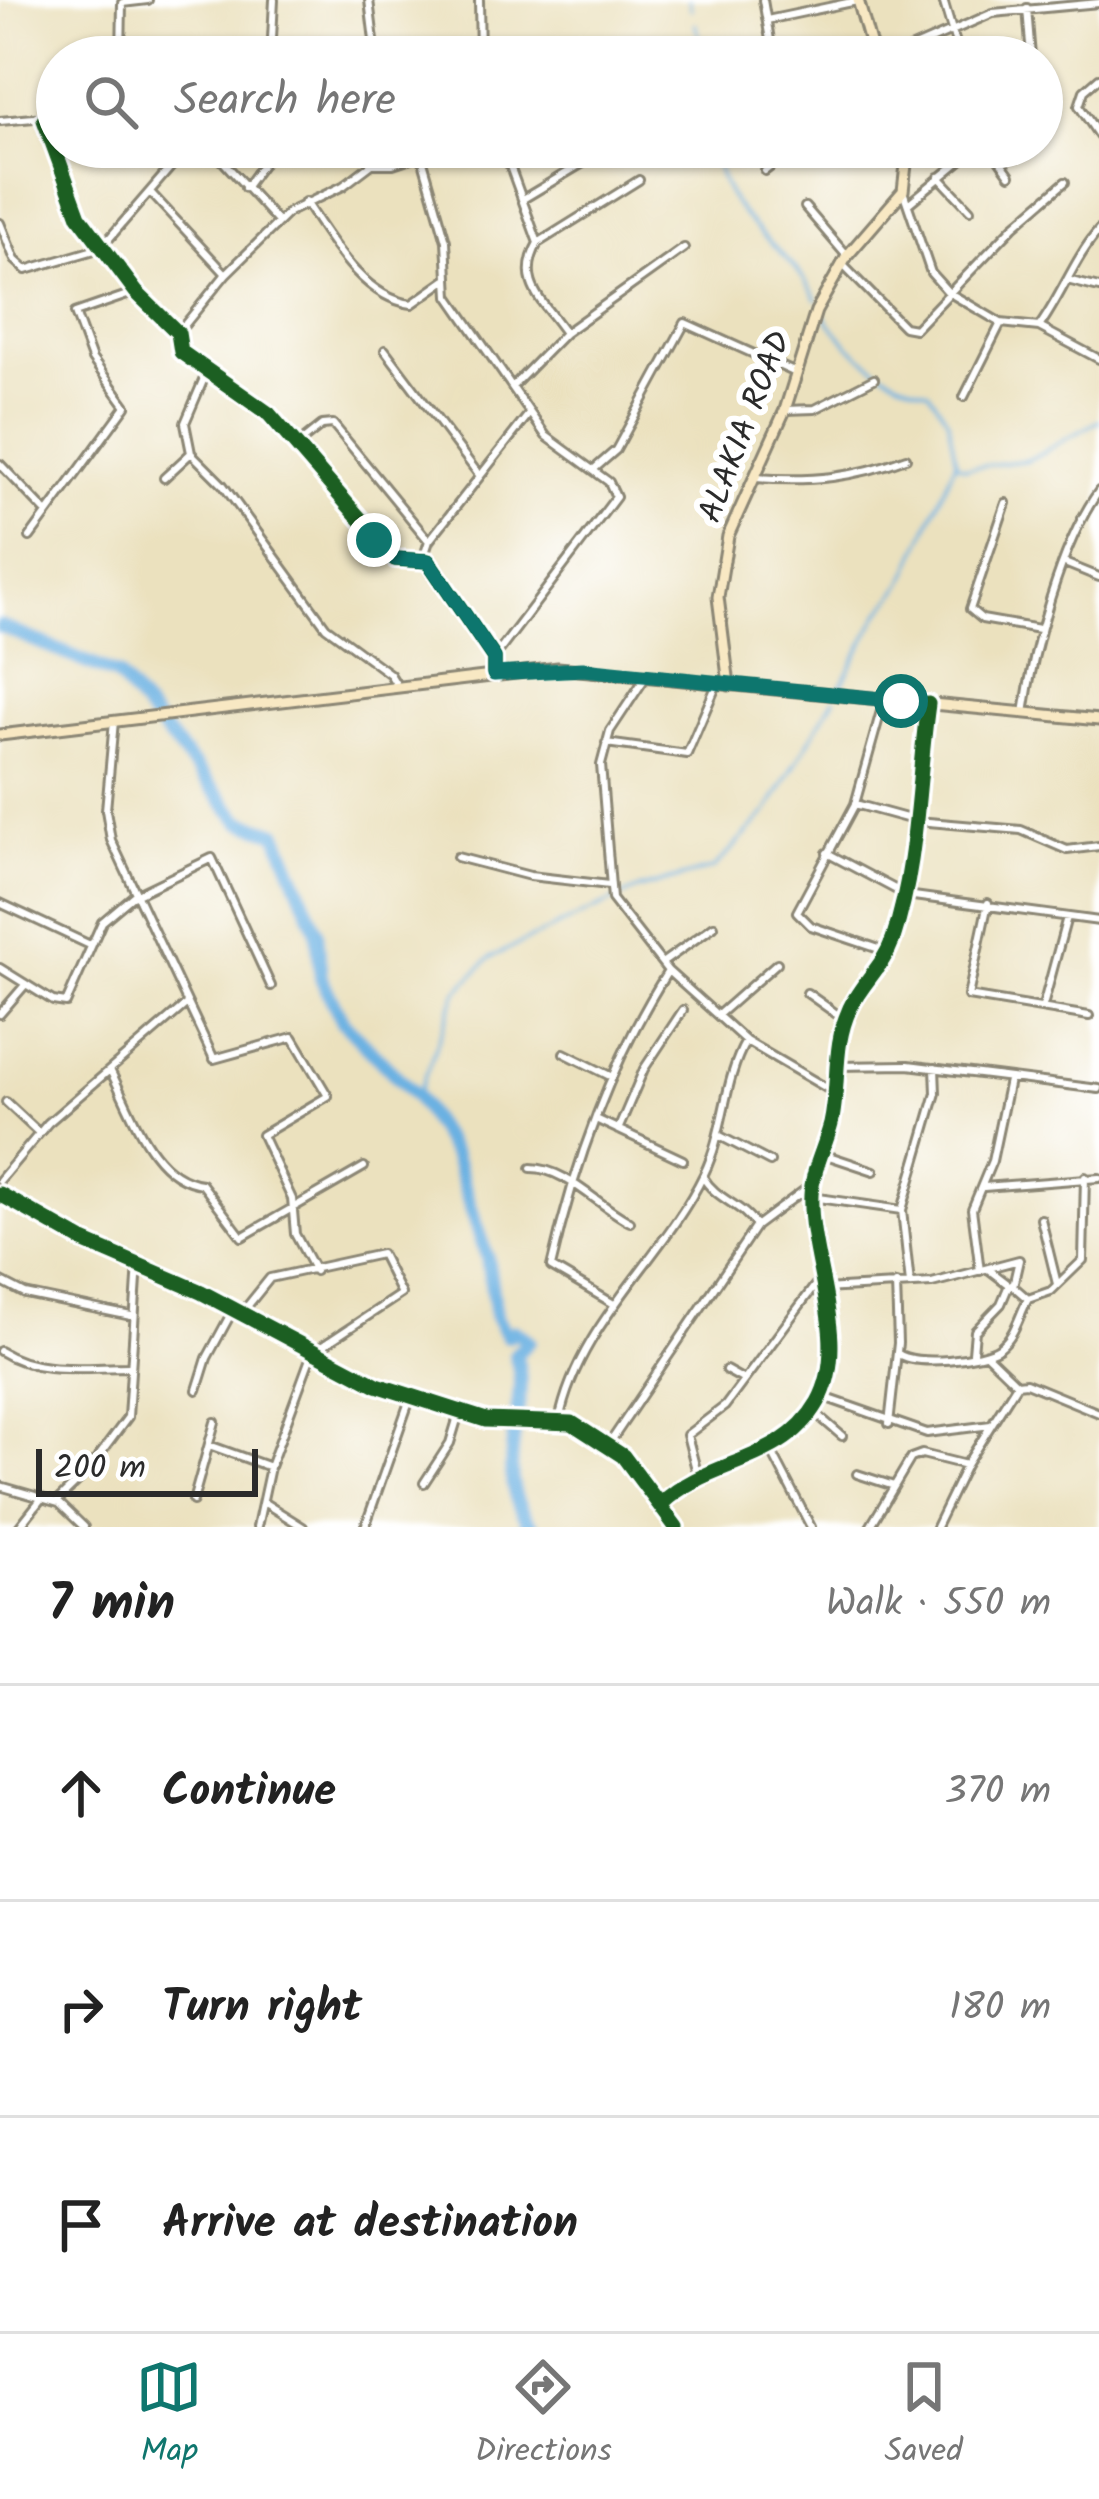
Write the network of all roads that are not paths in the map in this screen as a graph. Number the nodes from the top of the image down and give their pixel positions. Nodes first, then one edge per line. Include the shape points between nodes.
1 (148, 0) edge
2 (274, 0) edge
3 (369, 0) edge
4 (480, 0) edge
5 (763, 0) edge
6 (858, 0) edge
7 (943, 0) edge
8 (1099, 3) edge
9 (1027, 8) junction
10 (767, 20) junction
11 (950, 31) junction
12 (122, 36) edge
13 (272, 36) edge
14 (373, 36) edge
15 (481, 36) edge
16 (770, 36) edge
17 (868, 36) edge
18 (939, 36) edge
19 (952, 36) edge
20 (1029, 36) edge
21 (1099, 78) edge
22 (36, 120) edge
23 (0, 121) edge
24 (1099, 136) edge
25 (62, 168) edge
26 (171, 168) edge
27 (228, 168) edge
28 (260, 168) edge
29 (367, 168) edge
30 (425, 168) edge
31 (511, 168) edge
32 (575, 168) edge
33 (770, 168) edge
34 (906, 168) edge
35 (950, 168) edge
36 (1005, 168) edge
37 (765, 172) dead end
38 (1010, 175) dead end
39 (939, 177) junction
40 (639, 180) dead end
41 (1065, 182) dead end
42 (245, 188) junction
43 (903, 191) junction
44 (151, 193) junction
45 (523, 199) junction
46 (305, 202) junction
47 (908, 204) junction
48 (805, 207) dead end
49 (970, 210) dead end
50 (278, 222) junction
51 (0, 224) edge
52 (1099, 230) edge
53 (538, 243) junction
54 (101, 248) junction
55 (684, 248) dead end
56 (844, 260) junction
57 (226, 274) junction
58 (446, 280) junction
59 (1071, 281) junction
60 (1099, 288) edge
61 (136, 292) junction
62 (948, 292) junction
63 (1001, 323) junction
64 (1040, 327) junction
65 (178, 333) junction
66 (565, 333) junction
67 (385, 350) dead end
68 (1099, 358) edge
69 (208, 369) junction
70 (796, 374) junction
71 (874, 380) dead end
72 (513, 386) junction
73 (964, 397) dead end
74 (784, 410) junction
75 (529, 414) junction
76 (296, 445) junction
77 (191, 452) junction
78 (906, 458) dead end
79 (0, 464) edge
80 (593, 470) junction
81 (479, 476) junction
82 (164, 478) dead end
83 (756, 478) junction
84 (1099, 491) edge
85 (1006, 503) dead end
86 (45, 511) junction
87 (30, 537) dead end
88 (428, 542) junction
89 (423, 560) junction
90 (1067, 564) junction
91 (1099, 577) edge
92 (1039, 629) junction
93 (494, 658) junction
94 (494, 674) junction
95 (648, 674) junction
96 (723, 684) junction
97 (398, 687) junction
98 (884, 700) junction
99 (928, 704) junction
100 (1024, 713) junction
101 (1099, 720) edge
102 (114, 721) junction
103 (0, 735) edge
104 (607, 743) junction
105 (855, 804) junction
106 (917, 821) junction
107 (1099, 846) edge
108 (827, 853) junction
109 (457, 857) dead end
110 (611, 892) junction
111 (906, 895) junction
112 (133, 896) junction
113 (0, 903) edge
114 (988, 903) junction
115 (1067, 917) junction
116 (1099, 921) edge
117 (714, 926) dead end
118 (89, 945) junction
119 (887, 952) junction
120 (777, 963) dead end
121 (665, 967) junction
122 (0, 968) edge
123 (26, 984) junction
124 (271, 986) dead end
125 (807, 993) dead end
126 (185, 1005) junction
127 (1042, 1008) junction
128 (683, 1010) dead end
129 (0, 1014) edge
130 (718, 1015) junction
131 (1089, 1016) dead end
132 (844, 1020) junction
133 (746, 1041) junction
134 (564, 1054) dead end
135 (836, 1066) junction
136 (935, 1068) junction
137 (110, 1070) junction
138 (612, 1077) junction
139 (1009, 1080) junction
140 (1099, 1089) edge
141 (835, 1093) junction
142 (6, 1102) dead end
143 (598, 1120) junction
144 (618, 1130) junction
145 (38, 1132) junction
146 (720, 1136) junction
147 (823, 1154) junction
148 (683, 1160) dead end
149 (770, 1162) dead end
150 (364, 1167) dead end
151 (531, 1168) dead end
152 (874, 1171) dead end
153 (1085, 1177) junction
154 (703, 1178) junction
155 (1099, 1178) edge
156 (0, 1180) edge
157 (577, 1184) junction
158 (812, 1185) junction
159 (984, 1187) junction
160 (0, 1194) edge
161 (811, 1197) junction
162 (902, 1210) junction
163 (294, 1212) junction
164 (1041, 1219) dead end
165 (630, 1222) dead end
166 (756, 1226) junction
167 (138, 1261) junction
168 (315, 1270) junction
169 (984, 1270) junction
170 (819, 1280) junction
171 (0, 1281) edge
172 (896, 1284) junction
173 (910, 1284) junction
174 (1057, 1284) junction
175 (823, 1289) junction
176 (1028, 1299) junction
177 (614, 1304) junction
178 (237, 1312) junction
179 (131, 1316) junction
180 (0, 1351) edge
181 (312, 1353) junction
182 (897, 1353) junction
183 (974, 1353) junction
184 (987, 1355) junction
185 (128, 1367) junction
186 (726, 1370) dead end
187 (744, 1380) junction
188 (1017, 1384) junction
189 (197, 1390) dead end
190 (821, 1396) junction
191 (410, 1399) junction
192 (812, 1410) junction
193 (459, 1413) junction
194 (1099, 1413) edge
195 (559, 1420) junction
196 (215, 1422) dead end
197 (889, 1424) junction
198 (991, 1425) junction
199 (842, 1436) dead end
200 (609, 1444) junction
201 (208, 1445) junction
202 (772, 1452) junction
203 (966, 1465) junction
204 (270, 1467) junction
205 (857, 1474) dead end
206 (698, 1478) junction
207 (424, 1483) dead end
208 (0, 1486) edge
209 (894, 1486) junction
210 (42, 1498) junction
211 (194, 1501) dead end
212 (56, 1502) junction
213 (263, 1502) junction
214 (661, 1504) junction
215 (19, 1527) edge
216 (84, 1527) edge
217 (256, 1527) edge
218 (303, 1527) edge
219 (365, 1527) edge
220 (676, 1527) edge
221 (811, 1527) edge
222 (870, 1527) edge
223 (936, 1527) edge

1 - 12 street via 122,3
2 - 13 street
3 - 14 street
4 - 15 street
5 - 10 street
6 - 10 street
6 - 17 street
7 - 11 street
8 - 9 street
9 - 11 street
9 - 20 street
10 - 16 street
11 - 18 street
11 - 19 street
21 - 24 street via 1078,106
22 - 23 street
25 - 54 street
26 - 44 street
27 - 42 street
28 - 42 street
29 - 46 street
30 - 58 street via 446,241
31 - 45 street
32 - 45 street
33 - 37 street
34 - 43 street
35 - 39 street
36 - 38 street
39 - 47 street
39 - 49 street
40 - 53 street
41 - 62 street
42 - 50 street
43 - 47 street
43 - 56 street, ALAKIA ROAD
44 - 54 street
44 - 57 street
45 - 53 street
46 - 50 street
46 - 58 street via 336,248 383,294 412,304
47 - 62 street via 932,273
48 - 56 street
50 - 57 street
51 - 54 street via 26,270
52 - 59 street
53 - 66 street via 526,271
54 - 61 street
55 - 66 street
56 - 62 street via 908,330
56 - 70 street, ALAKIA ROAD via 816,311
57 - 65 street
58 - 72 street via 455,307
59 - 60 street
59 - 64 street
61 - 65 street
61 - 86 street via 75,313 92,359 126,406
62 - 63 street
63 - 64 street
63 - 73 street
64 - 68 street
65 - 69 street via 181,352
66 - 72 street
67 - 81 street
69 - 76 street
69 - 77 street via 185,423
70 - 74 street, ALAKIA ROAD
70 - 80 street via 685,323 616,450
71 - 74 street via 815,410
72 - 75 street
74 - 83 street, ALAKIA ROAD
75 - 80 street via 569,458
75 - 81 street
76 - 88 street via 333,424
76 - 89 street via 374,540 395,559
77 - 82 street
77 - 97 street via 326,627
78 - 83 street via 861,475
79 - 86 street
80 - 93 street via 609,482 615,502
81 - 88 street
83 - 96 street, ALAKIA ROAD via 731,525 719,580
84 - 90 street
85 - 92 street via 970,610
86 - 87 street
88 - 89 street
89 - 93 street
90 - 91 street
90 - 92 street
92 - 100 street
93 - 94 street
94 - 95 street
94 - 97 street
95 - 96 street
95 - 104 street
96 - 98 street
96 - 104 street via 687,754
97 - 102 street
98 - 99 street
98 - 105 street
99 - 100 street
99 - 106 street
100 - 101 street
102 - 103 street
102 - 112 street via 107,822
104 - 110 street via 600,796
105 - 106 street
105 - 108 street
106 - 107 street via 1021,830 1067,850
106 - 111 street
108 - 111 street
108 - 119 street via 800,903 800,920
109 - 110 street
110 - 121 street
111 - 114 street
111 - 119 street
112 - 118 street
112 - 124 street via 212,859
112 - 126 street
113 - 118 street
114 - 115 street
114 - 127 street via 968,996
115 - 116 street
115 - 127 street
117 - 121 street
118 - 123 street via 66,1003
119 - 132 street
120 - 130 street
121 - 130 street
121 - 138 street
122 - 123 street
123 - 129 street
125 - 132 street
126 - 137 street
126 - 163 street via 214,1059 293,1037 324,1088 325,1102 262,1136
127 - 131 street
128 - 144 street
130 - 133 street
132 - 135 street
133 - 141 street
133 - 146 street
134 - 138 street
135 - 136 street
135 - 141 street
136 - 139 street
136 - 162 street via 936,1093
137 - 145 street
137 - 163 street via 161,1163 180,1181 202,1184 238,1234
138 - 143 street
139 - 140 street
139 - 159 street
141 - 147 street
142 - 145 street
143 - 144 street
143 - 157 street
144 - 148 street
145 - 156 street
146 - 149 street
146 - 154 street
147 - 152 street
147 - 158 street
150 - 163 street
151 - 157 street
153 - 155 street
153 - 159 street
153 - 174 street via 1083,1260
154 - 166 street
154 - 177 street
157 - 165 street
157 - 177 street via 550,1268
158 - 161 street
158 - 166 street
159 - 169 street via 972,1209
160 - 167 street via 83,1241
161 - 162 street
161 - 170 street
162 - 173 street
163 - 168 street via 295,1234
164 - 174 street
166 - 200 street
167 - 178 street
167 - 179 street
168 - 178 street via 270,1278
168 - 181 street via 384,1254 401,1297
169 - 173 street
169 - 176 street via 1019,1260 1013,1286
169 - 183 street via 1009,1285 975,1330
170 - 175 street
170 - 187 street
171 - 179 street via 25,1294
172 - 173 street
172 - 175 street
172 - 182 street
174 - 176 street
175 - 190 street via 830,1336
176 - 184 street via 1016,1330
177 - 195 street
178 - 181 street
178 - 189 street
179 - 185 street
180 - 185 street via 53,1368
181 - 191 street
181 - 204 street
182 - 183 street via 914,1362
182 - 197 street
183 - 184 street
184 - 188 street
185 - 212 street via 128,1417
186 - 187 street
187 - 206 street via 712,1421 687,1435
188 - 194 street
188 - 198 street
190 - 192 street
190 - 197 street
191 - 193 street
191 - 219 street
192 - 199 street
192 - 202 street
193 - 195 street via 511,1423
193 - 207 street via 451,1443
195 - 200 street
196 - 201 street
197 - 198 street via 927,1433
198 - 203 street
200 - 214 street
201 - 204 street
201 - 211 street
202 - 206 street
202 - 221 street
203 - 209 street via 916,1455
203 - 223 street
204 - 213 street
205 - 209 street
206 - 214 street
208 - 210 street
209 - 222 street
210 - 212 street
210 - 215 street
212 - 216 street
213 - 217 street
213 - 218 street
214 - 220 street

